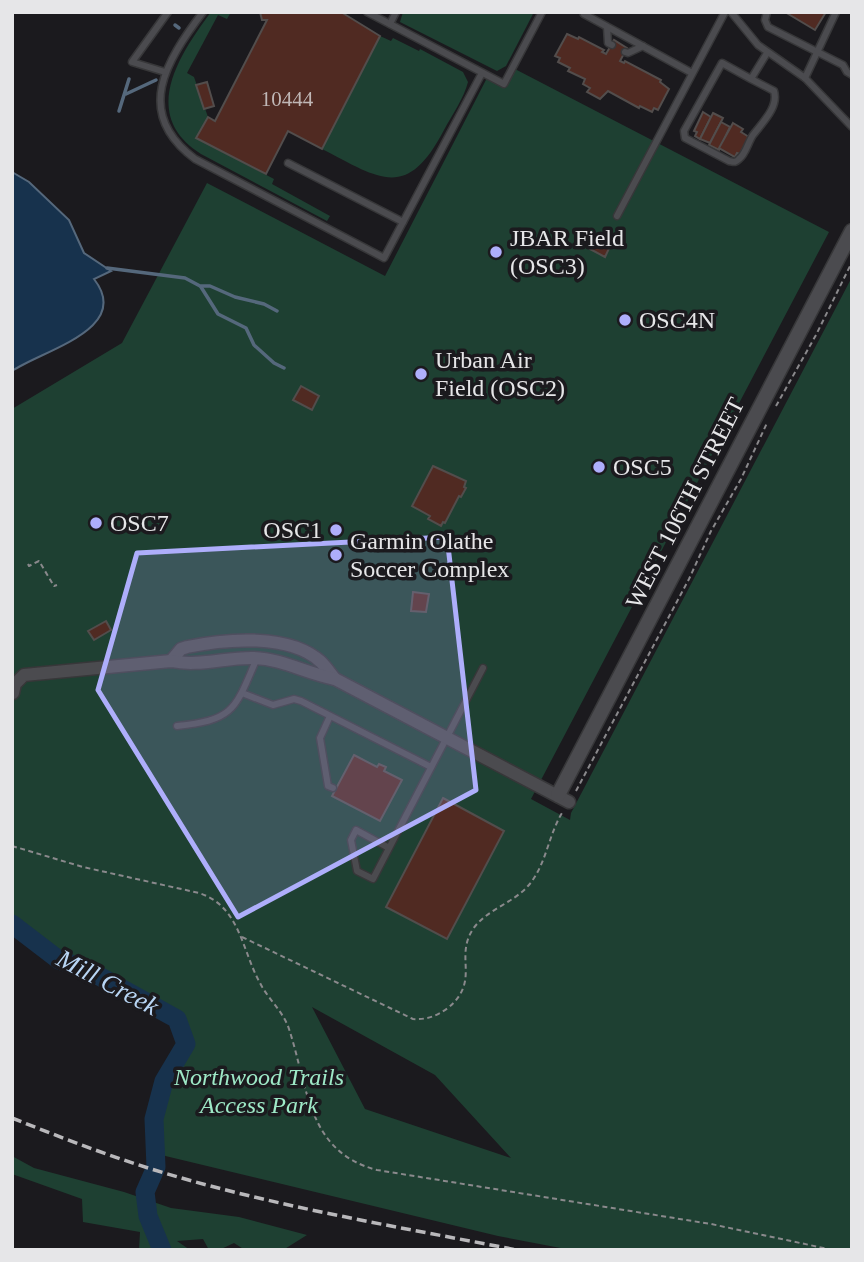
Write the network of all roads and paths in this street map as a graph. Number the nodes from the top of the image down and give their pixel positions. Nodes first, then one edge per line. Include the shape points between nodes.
1 (160, 12) edge
2 (168, 12) edge
3 (203, 12) edge
4 (367, 12) edge
5 (396, 12) edge
6 (542, 12) edge
7 (585, 12) edge
8 (725, 12) edge
9 (731, 12) edge
10 (767, 12) edge
11 (836, 12) edge
12 (160, 23) junction
13 (390, 24) junction
14 (607, 27) junction
15 (611, 45) dead end
16 (643, 46) junction
17 (625, 52) dead end
18 (818, 52) junction
19 (767, 53) junction
20 (165, 72) junction
21 (692, 72) junction
22 (482, 73) junction
23 (852, 75) edge
24 (805, 78) junction
25 (751, 79) junction
26 (852, 127) edge
27 (288, 163) dead end
28 (617, 216) dead end
29 (403, 222) junction
30 (852, 232) edge
31 (28, 564) dead end
32 (57, 585) dead end
33 (257, 658) junction
34 (171, 661) junction
35 (483, 668) dead end
36 (335, 679) junction
37 (242, 693) junction
38 (13, 694) edge
39 (330, 716) junction
40 (177, 726) dead end
41 (447, 737) junction
42 (431, 767) junction
43 (333, 788) dead end
44 (564, 798) joint
45 (12, 846) edge
46 (389, 848) junction
47 (833, 1250) edge

1 - 12 lane
2 - 12 lane
3 - 20 lane
4 - 13 lane
5 - 13 lane
6 - 22 lane via 505,84
7 - 14 lane
8 - 21 lane
9 - 19 lane
10 - 18 lane via 768,27
11 - 18 lane
12 - 20 lane via 132,62
13 - 22 lane
14 - 15 lane
14 - 16 lane
16 - 17 lane
16 - 21 lane
18 - 23 lane
18 - 24 lane
19 - 24 lane
19 - 25 lane
20 - 29 lane via 160,96 166,123 178,144 195,159 384,258
21 - 28 lane
22 - 29 lane
24 - 26 lane
25 - 25 lane via 776,94 764,122 737,161 685,138 684,131 722,63
27 - 29 lane
30 - 44 street, WEST 106TH STREET
31 - 32 path via 39,561
33 - 34 street via 187,665
33 - 36 street
33 - 37 lane
34 - 36 street via 181,649 196,645 259,641 288,646 320,660
34 - 38 street via 24,676 15,684
35 - 41 lane
36 - 41 street
37 - 39 lane via 273,705 294,699
37 - 40 lane via 220,718
39 - 42 lane
39 - 43 lane via 320,737 328,786
41 - 42 lane
41 - 44 street
42 - 46 lane
45 - 47 path via 199,893 222,906 239,930 263,989 287,1023 321,1129 338,1151 354,1162 377,1170 711,1224
46 - 46 lane via 373,879 357,871 351,840 355,830

